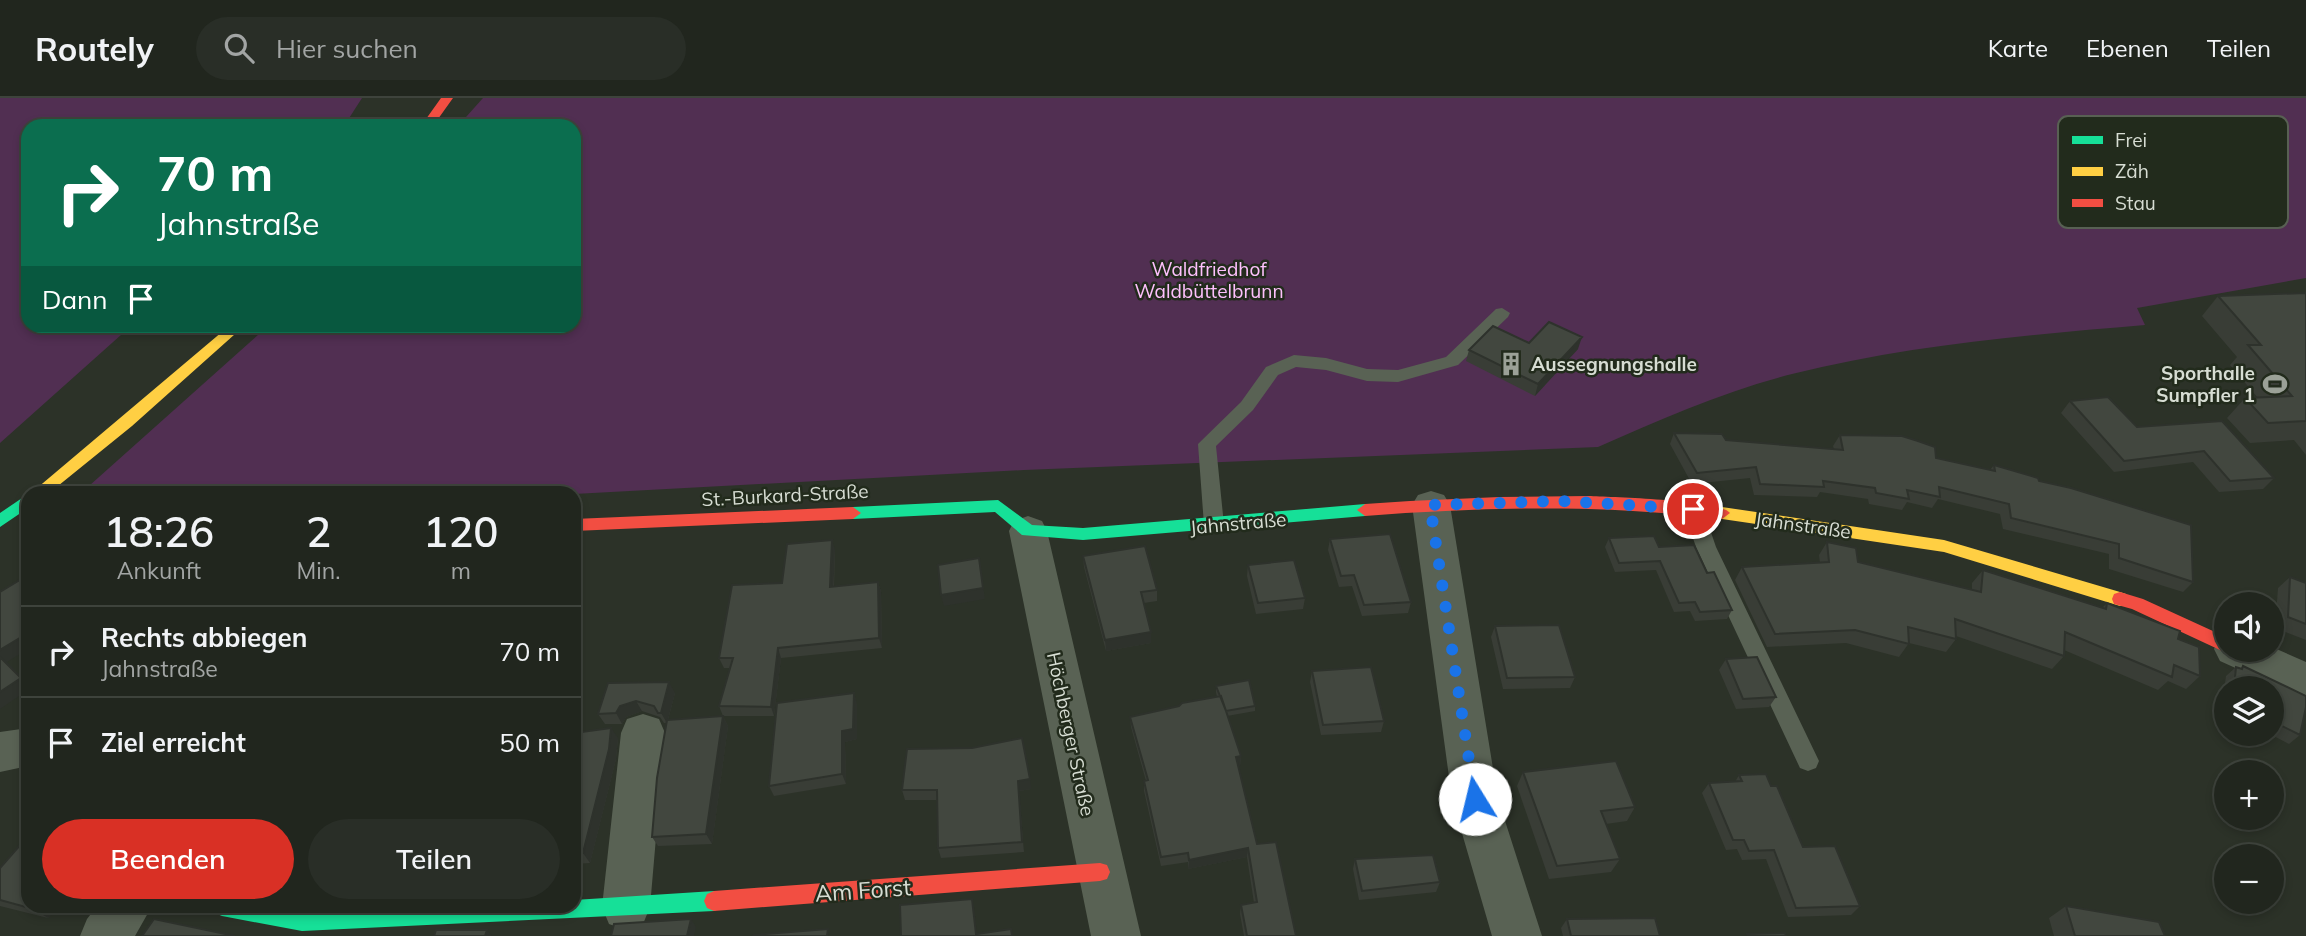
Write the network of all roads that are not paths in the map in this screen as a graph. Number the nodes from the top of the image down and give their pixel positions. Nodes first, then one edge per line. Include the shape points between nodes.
1 (447, 98) edge
2 (432, 119) edge
3 (1502, 313) dead end
4 (229, 333) edge
5 (47, 486) edge
6 (21, 505) edge
7 (1430, 505) junction
8 (1693, 509) junction
9 (1013, 519) junction
10 (0, 521) edge
11 (581, 525) edge
12 (1214, 525) junction
13 (2214, 639) edge
14 (2263, 662) edge
15 (2306, 682) edge
16 (643, 733) dead end
17 (21, 748) edge
18 (0, 752) edge
19 (1808, 761) dead end
20 (1101, 872) junction
21 (626, 907) junction
22 (581, 909) edge
23 (123, 913) edge
24 (259, 913) edge
25 (487, 913) edge
26 (105, 936) edge
27 (1116, 936) edge
28 (1517, 936) edge

1 - 2 street
3 - 12 lane via 1452,361 1398,376 1294,362 1272,371 1247,406 1207,444
4 - 5 street
6 - 10 street
7 - 8 street, Jahnstraße via 1562,501
7 - 12 street, Jahnstraße
7 - 28 street via 1475,799
8 - 13 street, Jahnstraße via 1944,546 2137,604
8 - 19 lane via 1706,547
9 - 11 street, St.-Burkard-Straße
9 - 12 street, Jahnstraße via 1083,534
9 - 20 street, Höchberger Straße
14 - 15 street
16 - 21 street
17 - 18 street
20 - 21 street, Am Forst
20 - 27 street, Höchberger Straße
21 - 22 street, Am Forst
23 - 26 street
24 - 25 street, Am Forst via 302,921

